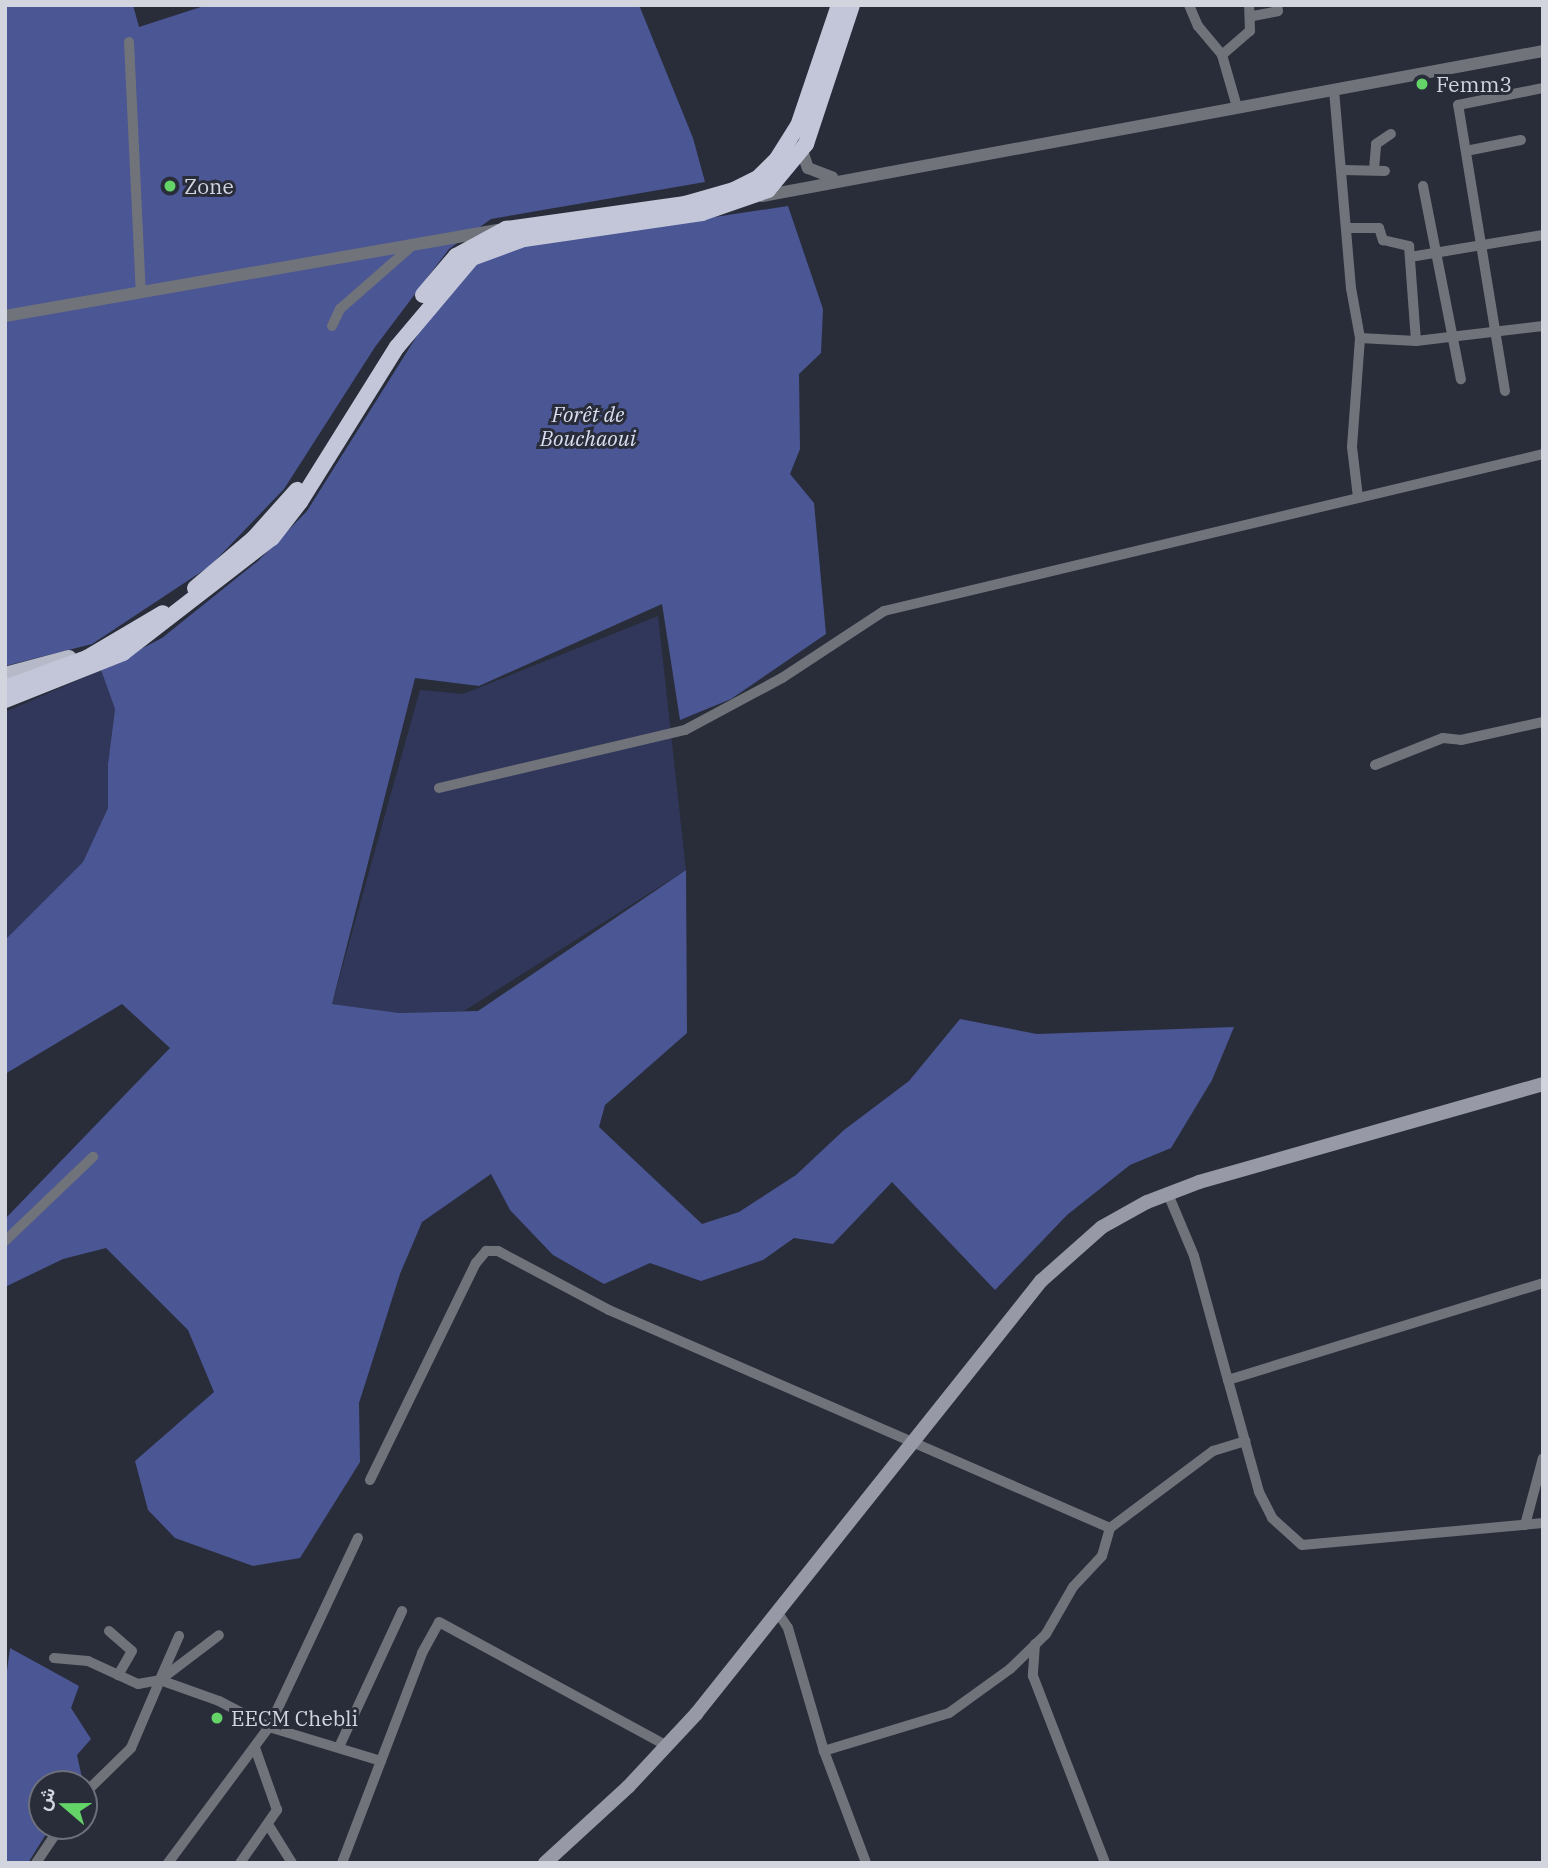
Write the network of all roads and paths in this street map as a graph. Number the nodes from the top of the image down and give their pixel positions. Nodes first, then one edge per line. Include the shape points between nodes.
1 (839, 5) edge
2 (852, 5) edge
3 (1189, 5) edge
4 (1249, 5) edge
5 (1277, 5) edge
6 (1253, 16) junction
7 (129, 42) dead end
8 (1543, 51) edge
9 (1222, 55) junction
10 (1543, 88) edge
11 (1334, 90) junction
12 (1237, 107) junction
13 (1391, 134) dead end
14 (1521, 140) dead end
15 (802, 151) junction
16 (1466, 151) junction
17 (1344, 170) junction
18 (850, 177) junction
19 (1423, 186) dead end
20 (756, 197) junction
21 (1348, 228) junction
22 (506, 229) junction
23 (1543, 235) edge
24 (414, 245) junction
25 (1481, 245) junction
26 (1436, 253) junction
27 (1410, 257) junction
28 (141, 292) junction
29 (5, 316) edge
30 (332, 326) dead end
31 (1543, 326) edge
32 (1495, 333) junction
33 (1360, 338) junction
34 (1454, 338) junction
35 (1416, 341) junction
36 (1461, 379) dead end
37 (1505, 391) dead end
38 (1543, 454) edge
39 (1358, 496) junction
40 (108, 648) junction
41 (5, 675) edge
42 (5, 688) edge
43 (5, 698) edge
44 (1543, 722) edge
45 (1375, 765) dead end
46 (439, 788) dead end
47 (1543, 1084) edge
48 (93, 1157) dead end
49 (1168, 1194) junction
50 (5, 1241) edge
51 (1543, 1283) edge
52 (1228, 1380) junction
53 (916, 1440) junction
54 (1245, 1441) junction
55 (1543, 1458) edge
56 (370, 1480) dead end
57 (1543, 1523) edge
58 (1525, 1525) junction
59 (1110, 1528) junction
60 (358, 1538) dead end
61 (402, 1611) dead end
62 (778, 1613) junction
63 (109, 1631) dead end
64 (219, 1635) dead end
65 (179, 1636) dead end
66 (1035, 1644) junction
67 (54, 1658) dead end
68 (118, 1675) junction
69 (160, 1680) junction
70 (269, 1727) junction
71 (667, 1746) junction
72 (339, 1747) junction
73 (255, 1748) junction
74 (824, 1751) junction
75 (381, 1761) junction
76 (98, 1780) edge
77 (269, 1826) junction
78 (52, 1840) edge
79 (36, 1863) edge
80 (168, 1863) edge
81 (240, 1863) edge
82 (292, 1863) edge
83 (342, 1863) edge
84 (545, 1863) edge
85 (866, 1863) edge
86 (1105, 1863) edge

1 - 22 highway via 798,126 778,159 759,177 734,190 685,204
2 - 15 highway
3 - 9 street via 1198,26
4 - 6 street
5 - 6 street via 1278,11
6 - 9 street via 1250,31
7 - 28 street
8 - 11 street
9 - 12 street
10 - 16 street via 1458,105
11 - 12 street
11 - 17 street
12 - 18 street
13 - 17 street via 1376,144 1379,170
14 - 16 street
15 - 18 street via 804,164 817,175
15 - 20 highway via 784,177
16 - 25 street
17 - 21 street
18 - 20 street
19 - 26 street
20 - 43 highway via 702,213 524,239 472,258 397,347 300,502 272,538 131,648
21 - 27 street via 1379,228 1383,240 1409,246
21 - 33 street via 1351,288
22 - 24 street
22 - 40 highway via 470,245 440,272 369,372 301,484 271,521 194,589
23 - 25 street
24 - 28 street
24 - 30 street via 340,309
25 - 26 street
25 - 32 street
26 - 27 street
26 - 34 street
27 - 35 street
28 - 29 street
31 - 32 street
32 - 34 street
32 - 37 street
33 - 35 street
33 - 39 street via 1352,447
34 - 35 street
34 - 36 street
38 - 39 street
39 - 46 street via 884,611 782,678 685,730
40 - 41 main road
40 - 42 highway
44 - 45 street via 1461,740 1443,738
47 - 49 main road
48 - 50 street
49 - 52 street via 1194,1256
49 - 53 main road via 1102,1227 1041,1281
51 - 52 street
52 - 54 street
53 - 56 street via 609,1310 498,1251 486,1251 424,1361
53 - 59 street
53 - 62 main road
54 - 58 street via 1259,1492 1272,1518 1302,1545
54 - 59 street via 1213,1451
55 - 58 street
57 - 58 street
59 - 66 street via 1102,1556 1073,1587
60 - 70 street
61 - 72 street
62 - 71 main road
62 - 74 street via 788,1628
63 - 68 street via 132,1651
64 - 69 street
65 - 69 street
66 - 74 street via 949,1713
66 - 86 street via 1033,1676
67 - 68 street via 88,1661
68 - 69 street via 138,1684
69 - 70 street via 219,1701
69 - 76 street via 131,1748
70 - 72 street
70 - 73 street
71 - 75 street via 441,1621 422,1653
71 - 84 main road
72 - 75 street
73 - 77 street via 277,1810
73 - 80 street
74 - 85 street
75 - 83 street
77 - 81 street
77 - 82 street
78 - 79 street

